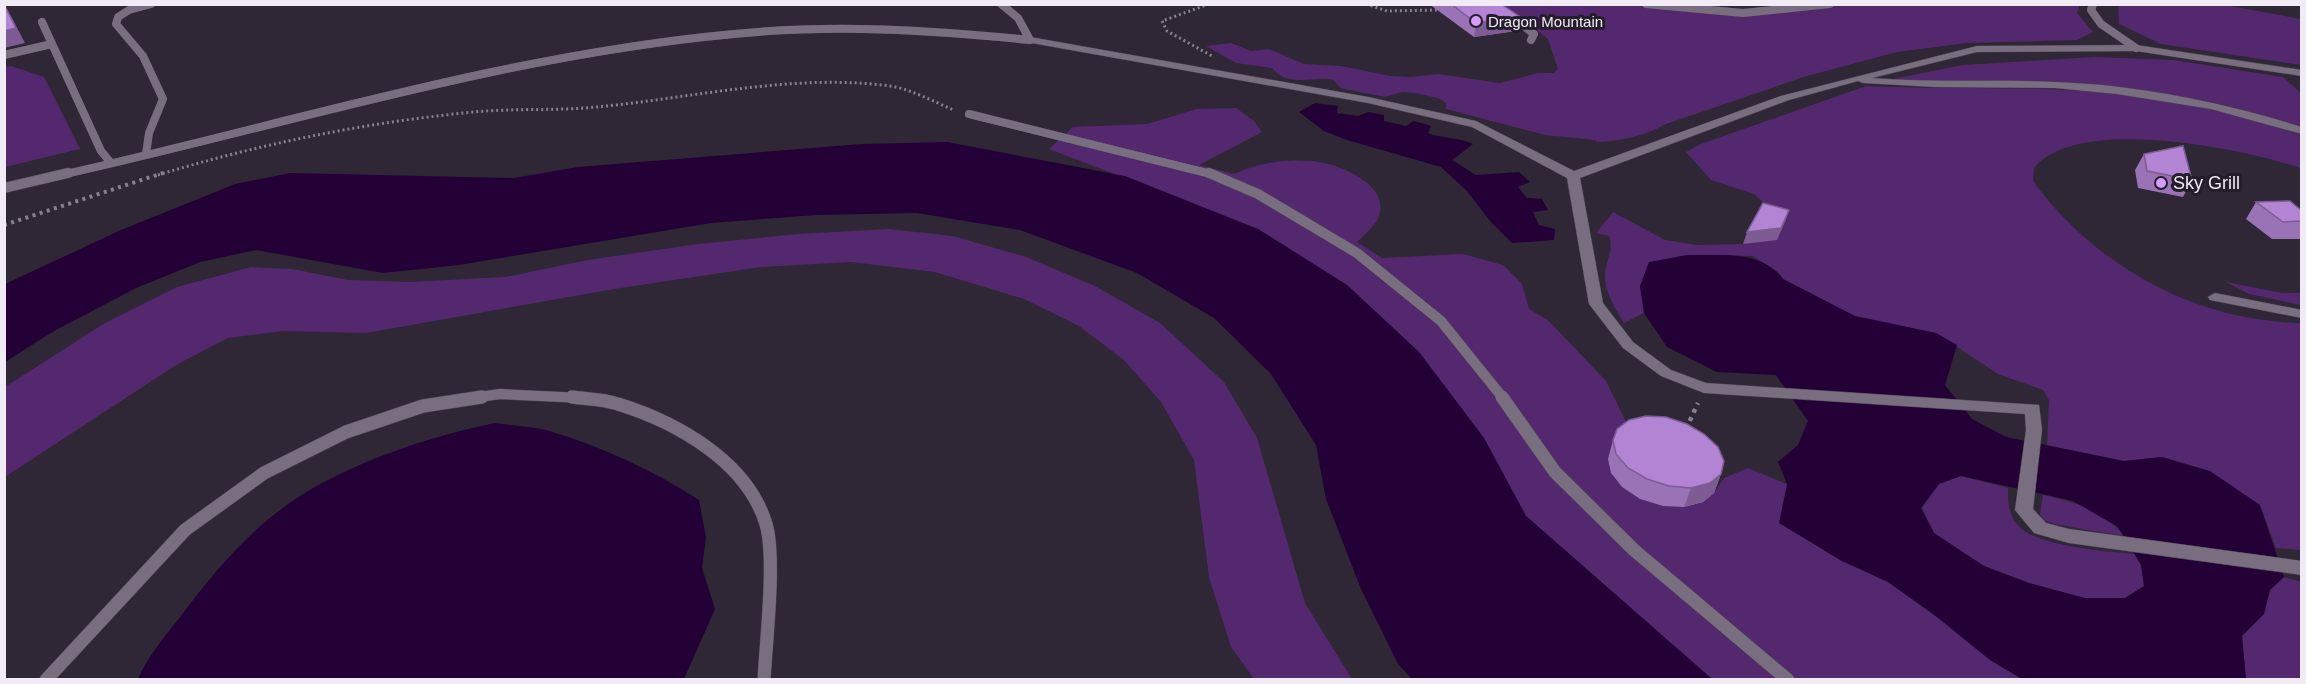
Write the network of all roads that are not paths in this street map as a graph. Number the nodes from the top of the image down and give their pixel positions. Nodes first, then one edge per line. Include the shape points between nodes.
1 (151, 4) edge
2 (1001, 4) edge
3 (1496, 4) edge
4 (1646, 4) edge
5 (1830, 4) edge
6 (2093, 4) edge
7 (42, 22) dead end
8 (1030, 40) junction
9 (1530, 40) dead end
10 (52, 44) junction
11 (2136, 48) junction
12 (4, 55) edge
13 (2301, 73) edge
14 (1852, 79) junction
15 (969, 114) road end
16 (2301, 131) edge
17 (146, 154) junction
18 (111, 163) junction
19 (1573, 176) junction
20 (4, 188) edge
21 (2215, 297) dead end
22 (2301, 314) edge
23 (2301, 568) edge
24 (46, 680) edge
25 (764, 680) edge
26 (1788, 680) edge

1 - 17 lane via 129,10 118,17 116,24 142,56 163,99 158,118 145,139
2 - 8 lane via 1018,18
3 - 9 lane via 1534,34
4 - 5 lane via 1743,13
6 - 11 lane via 2091,10 2101,24
7 - 10 lane
8 - 17 lane via 891,20 735,25 537,56
8 - 19 street via 1238,76 1476,124
10 - 12 lane
10 - 18 lane via 101,151
11 - 13 street
11 - 14 street via 1977,49
14 - 16 street via 1939,86 2111,90 2224,111
14 - 19 street via 1785,98
15 - 26 lane via 1215,175 1258,194 1357,253 1441,321 1500,394 1555,472 1634,550
17 - 18 lane
18 - 20 lane
19 - 23 street via 1596,304 1628,345 1666,373 1704,388 2033,409 2024,510 2040,528 2069,536
21 - 22 street
24 - 25 lane via 185,530 264,473 346,432 423,406 500,394 559,395 616,403 668,423 715,453 746,485 766,524 769,562

